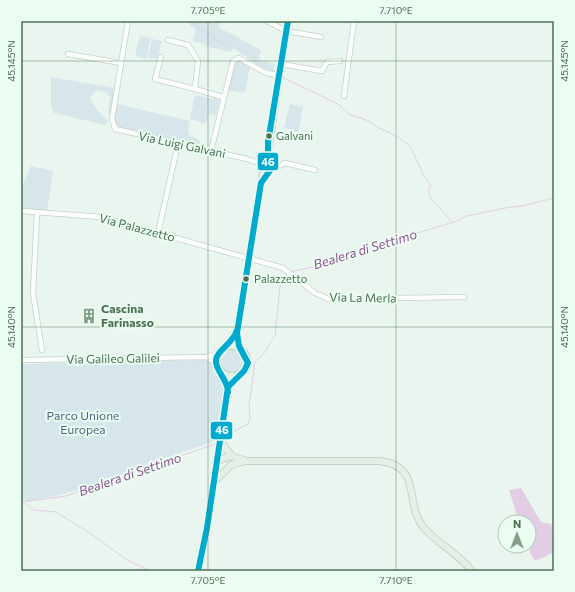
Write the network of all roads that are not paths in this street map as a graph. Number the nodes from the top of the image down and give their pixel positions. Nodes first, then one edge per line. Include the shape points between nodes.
1 (128, 21) edge
2 (266, 21) edge
3 (288, 21) edge
4 (354, 21) edge
5 (286, 31) junction
6 (321, 37) dead end
7 (168, 40) dead end
8 (68, 54) dead end
9 (161, 57) dead end
10 (344, 62) junction
11 (121, 63) junction
12 (281, 64) junction
13 (279, 75) junction
14 (195, 89) junction
15 (344, 96) dead end
16 (223, 97) junction
17 (178, 144) junction
18 (211, 152) junction
19 (266, 168) junction
20 (315, 170) dead end
21 (21, 211) edge
22 (37, 212) junction
23 (158, 233) junction
24 (249, 260) junction
25 (464, 297) dead end
26 (236, 333) junction
27 (229, 346) junction
28 (239, 348) junction
29 (42, 350) dead end
30 (221, 350) junction
31 (206, 357) junction
32 (21, 360) edge
33 (218, 367) junction
34 (224, 374) junction
35 (236, 376) junction
36 (228, 387) junction
37 (221, 441) junction
38 (233, 457) junction
39 (217, 460) junction
40 (245, 460) junction
41 (231, 465) junction
42 (214, 482) junction
43 (198, 571) edge
44 (472, 571) edge

1 - 11 street
2 - 5 street
3 - 5 main road
4 - 10 street
5 - 6 street
5 - 12 main road
7 - 14 street via 188,44 198,61
8 - 11 street
9 - 14 street via 155,79
10 - 12 street via 327,62 322,71
10 - 15 street
11 - 17 street, Via Luigi Galvani via 112,121 115,129
12 - 13 main road
13 - 16 street via 266,73 239,58 235,59 231,64
13 - 19 main road
14 - 16 street
16 - 18 street
17 - 18 street, Via Luigi Galvani
17 - 23 street
18 - 19 street, Via Luigi Galvani via 258,161
19 - 20 street via 282,166 285,163
19 - 24 main road via 261,183
21 - 22 street, Via Palazzetto
22 - 23 street, Via Palazzetto via 101,217
22 - 29 street via 33,293
23 - 24 street, Via Palazzetto
24 - 25 street, Via La Merla via 283,268 315,293 328,299
24 - 26 main road
26 - 27 main road
26 - 28 main road
27 - 28 main road
27 - 30 main road
28 - 35 main road via 245,354 247,363 244,371
30 - 31 street, Via Galileo Galilei
30 - 33 main road via 217,358
31 - 32 street, Via Galileo Galilei
31 - 33 street
33 - 34 main road
34 - 35 main road
34 - 36 main road
35 - 36 main road
36 - 37 main road
37 - 38 highway
37 - 39 main road
38 - 39 highway
38 - 40 highway
39 - 41 highway via 223,465
39 - 42 main road
40 - 41 highway
40 - 44 highway via 378,461 394,465 404,472 410,481 415,510 423,526
41 - 42 highway
42 - 43 main road

